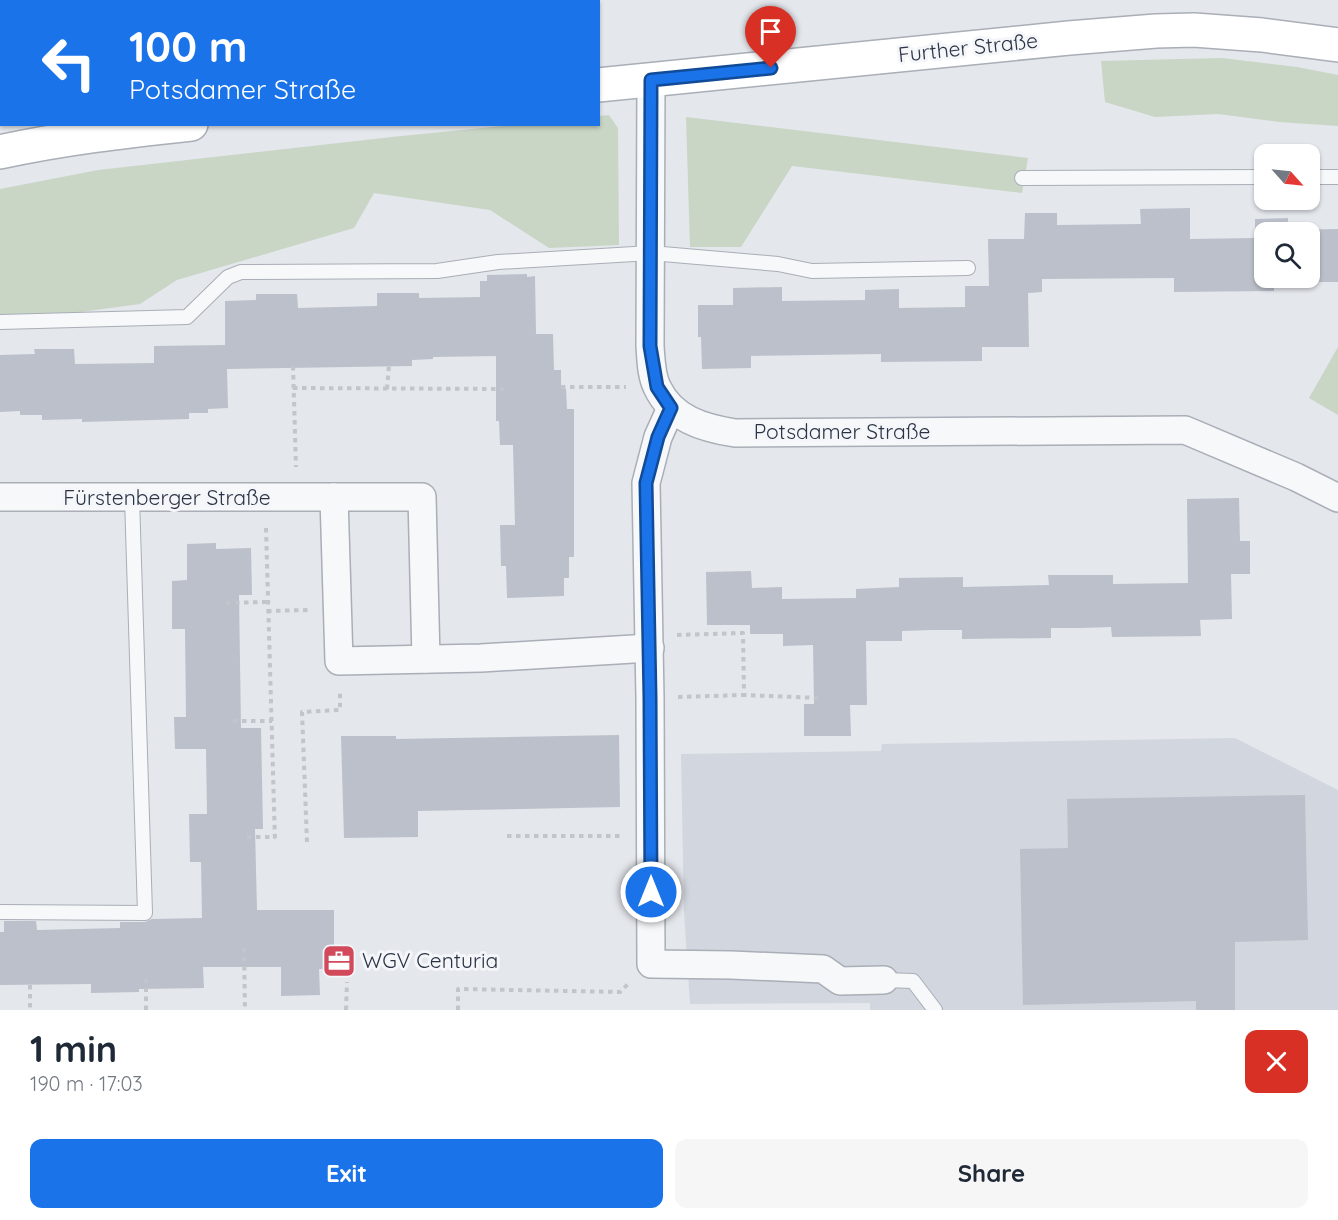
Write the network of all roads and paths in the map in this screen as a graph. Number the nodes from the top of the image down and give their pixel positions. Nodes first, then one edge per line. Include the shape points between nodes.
1 (1338, 45) edge
2 (651, 80) junction
3 (600, 85) edge
4 (170, 126) edge
5 (0, 152) edge
6 (1254, 177) edge
7 (1320, 177) edge
8 (1338, 177) edge
9 (1022, 178) dead end
10 (651, 253) junction
11 (968, 267) dead end
12 (0, 322) edge
13 (388, 365) dead end
14 (293, 366) dead end
15 (561, 387) dead end
16 (293, 388) junction
17 (387, 389) junction
18 (504, 389) dead end
19 (664, 398) junction
20 (0, 497) edge
21 (334, 497) junction
22 (132, 498) junction
23 (266, 498) junction
24 (298, 498) junction
25 (1338, 498) edge
26 (267, 602) junction
27 (226, 603) dead end
28 (267, 611) junction
29 (283, 611) dead end
30 (649, 642) junction
31 (426, 659) junction
32 (339, 661) junction
33 (744, 696) junction
34 (650, 698) junction
35 (820, 698) dead end
36 (233, 721) dead end
37 (272, 721) junction
38 (651, 836) junction
39 (247, 837) dead end
40 (507, 837) dead end
41 (307, 842) dead end
42 (0, 912) edge
43 (244, 948) dead end
44 (651, 964) junction
45 (146, 976) dead end
46 (884, 980) joint
47 (347, 982) dead end
48 (30, 985) dead end
49 (30, 1010) edge
50 (146, 1010) edge
51 (245, 1010) edge
52 (346, 1010) edge
53 (458, 1010) edge
54 (935, 1010) edge

1 - 2 street, Further Straße via 1204,30 1156,31
2 - 3 street, Further Straße
2 - 10 street
4 - 5 street
6 - 9 lane
7 - 8 lane
10 - 11 lane via 778,264 812,271
10 - 12 lane via 498,262 437,271 241,272 228,277 187,317
10 - 19 street via 650,346
13 - 17 path
14 - 16 path
15 - 19 path
16 - 17 path
16 - 24 path
17 - 18 path
19 - 25 street, Potsdamer Straße via 691,422 735,433 1185,430
19 - 30 street via 646,483
20 - 22 street, Fürstenberger Straße
21 - 24 street, Fürstenberger Straße
21 - 31 street, Fürstenberger Straße via 422,497
21 - 32 street
22 - 23 street, Fürstenberger Straße
22 - 42 lane via 146,913
23 - 24 street, Fürstenberger Straße
23 - 26 path
26 - 27 path
26 - 28 path
28 - 29 path
28 - 37 path
30 - 31 street via 481,658
30 - 33 path via 743,633
30 - 34 street
31 - 32 street
32 - 41 path via 340,710 302,712
33 - 34 path
33 - 35 path
34 - 38 street
36 - 37 path
37 - 39 path via 275,839
38 - 40 path
38 - 44 street
43 - 51 path
44 - 46 street via 823,969 840,981
44 - 53 path via 620,992 458,989
45 - 50 path
46 - 54 lane via 912,981
47 - 52 path
48 - 49 path

